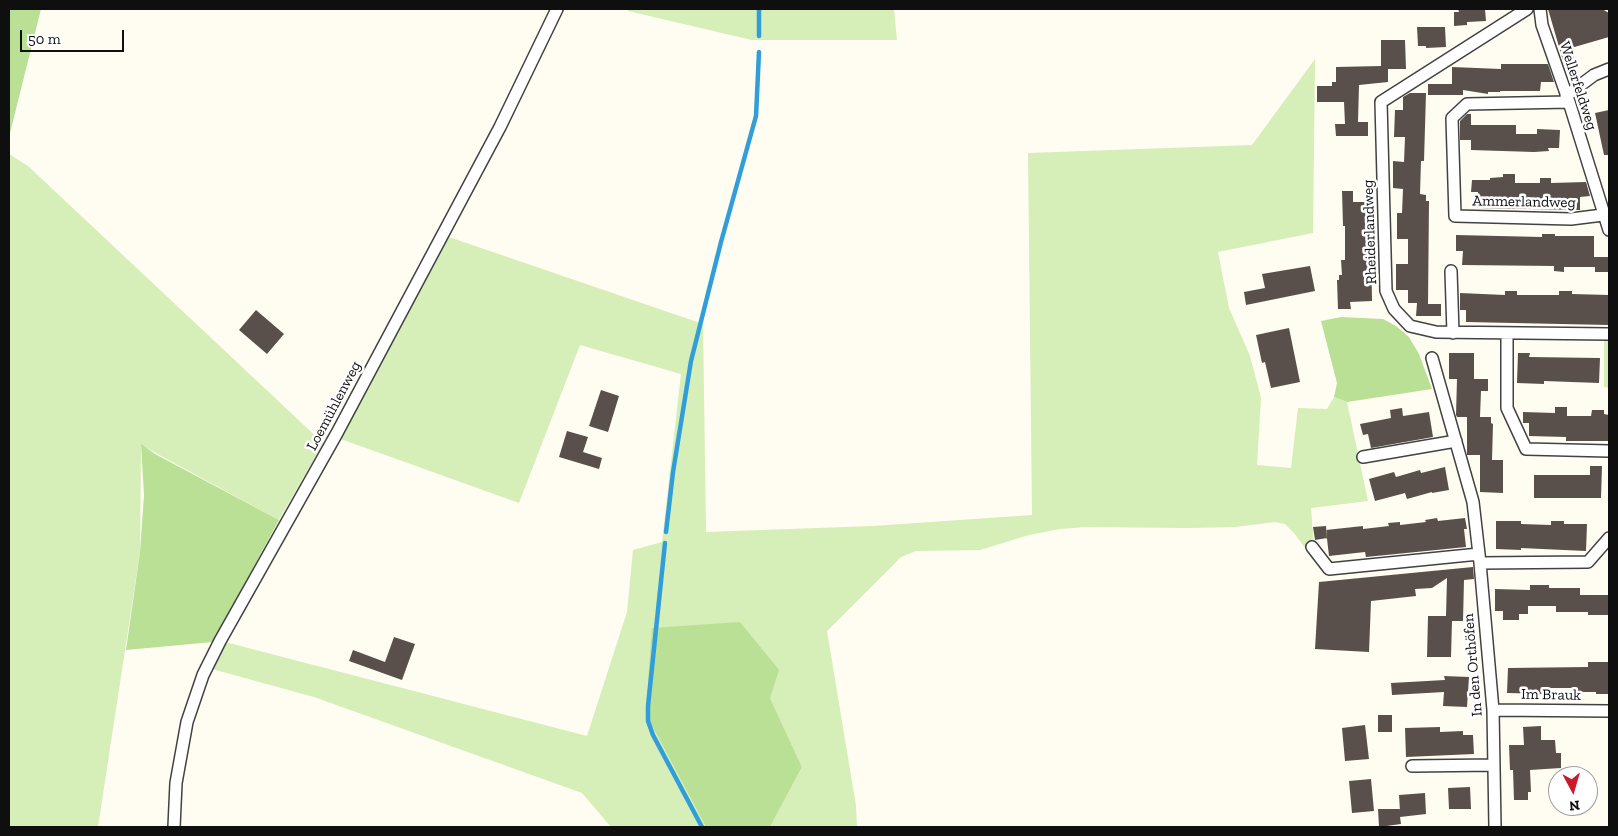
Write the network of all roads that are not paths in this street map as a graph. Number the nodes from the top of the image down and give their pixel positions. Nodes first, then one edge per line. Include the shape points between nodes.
1 (557, 9) edge
2 (1527, 9) edge
3 (1540, 9) edge
4 (1609, 69) edge
5 (1568, 99) junction
6 (1604, 215) junction
7 (1609, 230) edge
8 (1451, 271) dead end
9 (1453, 333) junction
10 (1507, 334) junction
11 (1609, 334) edge
12 (1432, 358) dead end
13 (1456, 441) junction
14 (1609, 451) edge
15 (1363, 457) dead end
16 (1609, 538) edge
17 (1312, 548) dead end
18 (1480, 558) junction
19 (1493, 710) junction
20 (1609, 712) edge
21 (1494, 765) junction
22 (1412, 766) dead end
23 (174, 827) edge
24 (1495, 827) edge

1 - 23 street, Loemühlenweg via 495,135 337,433 203,675 187,722 176,783
2 - 9 street, Rheiderlandweg via 1381,102 1386,291 1394,309 1410,326
3 - 5 street, Wellerfeldweg via 1542,25
4 - 5 street via 1594,75
5 - 6 street, Wellerfeldweg
5 - 6 street, Ammerlandweg via 1467,104 1452,118 1455,216 1571,219
6 - 7 street, Wellerfeldweg
8 - 9 street
9 - 10 street, Rheiderlandweg
10 - 11 street, Rheiderlandweg
10 - 14 street via 1507,408 1526,449
12 - 13 street, In den Orthöfen
13 - 15 street
13 - 18 street, In den Orthöfen via 1473,502
16 - 18 street via 1588,562
17 - 18 street via 1329,569
18 - 19 street, In den Orthöfen
19 - 20 street, Im Brauk
19 - 21 street, In den Orthöfen
21 - 22 street
21 - 24 street, In den Orthöfen

